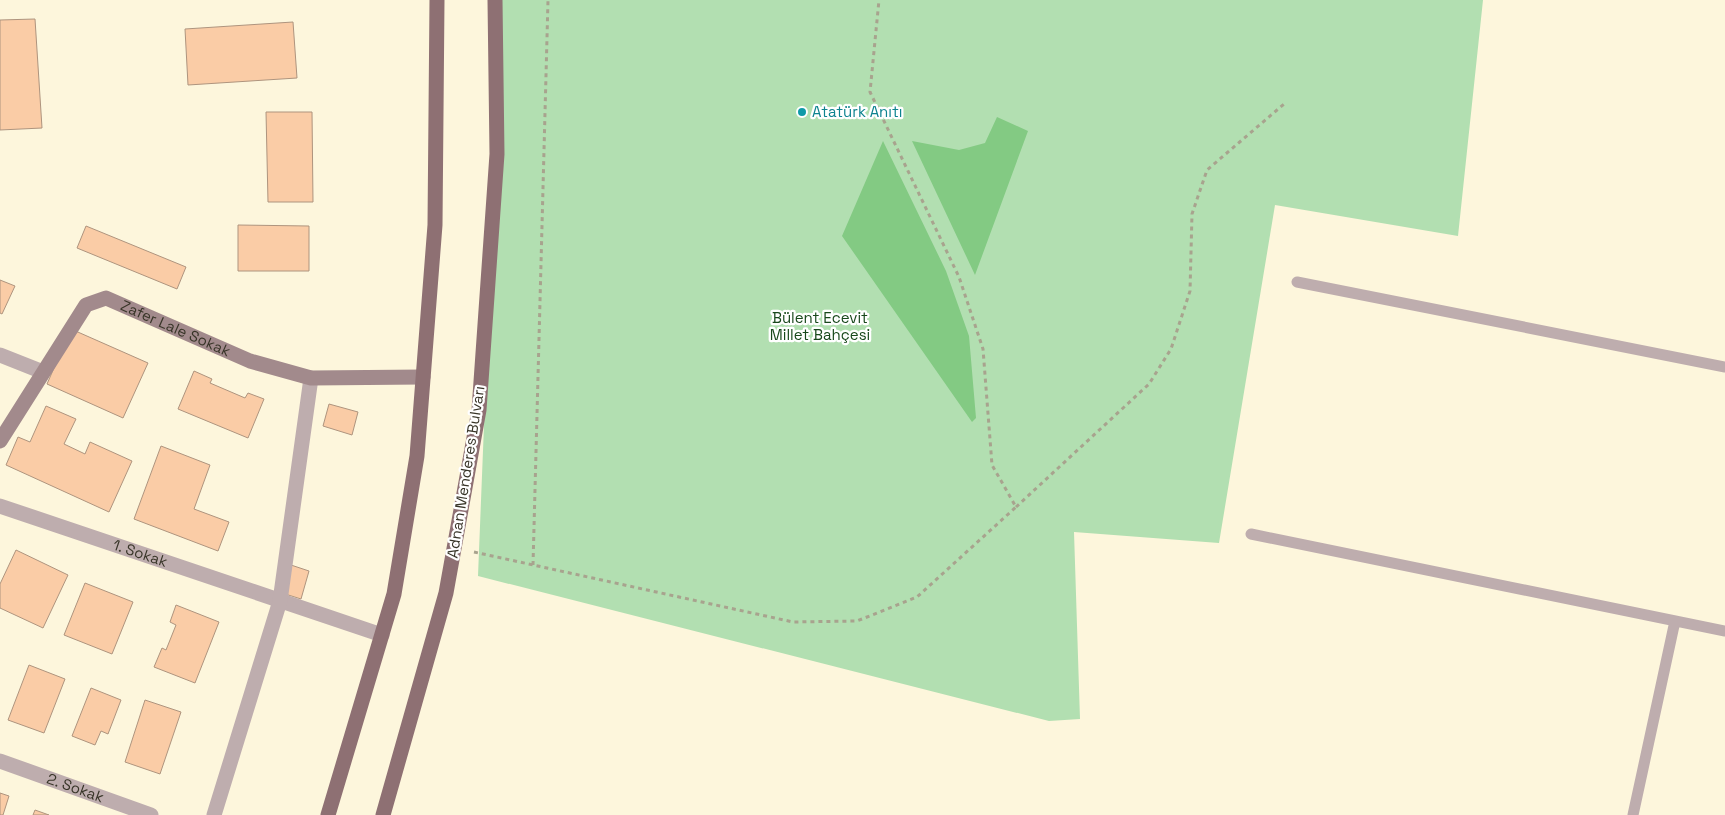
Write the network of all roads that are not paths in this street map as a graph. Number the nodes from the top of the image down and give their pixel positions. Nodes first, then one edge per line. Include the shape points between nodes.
1 (436, 0) edge
2 (495, 0) edge
3 (1298, 282) dead end
4 (0, 355) edge
5 (1725, 368) edge
6 (43, 372) junction
7 (423, 376) junction
8 (311, 378) junction
9 (0, 441) edge
10 (0, 506) edge
11 (1251, 534) dead end
12 (280, 600) junction
13 (1674, 621) junction
14 (1725, 631) edge
15 (382, 634) junction
16 (0, 761) edge
17 (151, 815) edge
18 (214, 815) edge
19 (328, 815) edge
20 (383, 815) edge
21 (1633, 815) edge

1 - 7 main road via 435,225
2 - 20 main road, Adnan Menderes Bulvarı via 497,154 480,400 446,593
3 - 5 lane
4 - 6 street
6 - 8 street, Zafer Lale Sokak via 86,305 106,298 250,361
6 - 9 street, Zafer Lale Sokak
7 - 8 street, Zafer Lale Sokak
7 - 15 main road via 417,456 394,594
8 - 12 street
10 - 12 street, 1. Sokak
11 - 13 lane
12 - 15 street, 1. Sokak
12 - 18 street
13 - 14 lane
13 - 21 lane
15 - 19 main road
16 - 17 street, 2. Sokak

